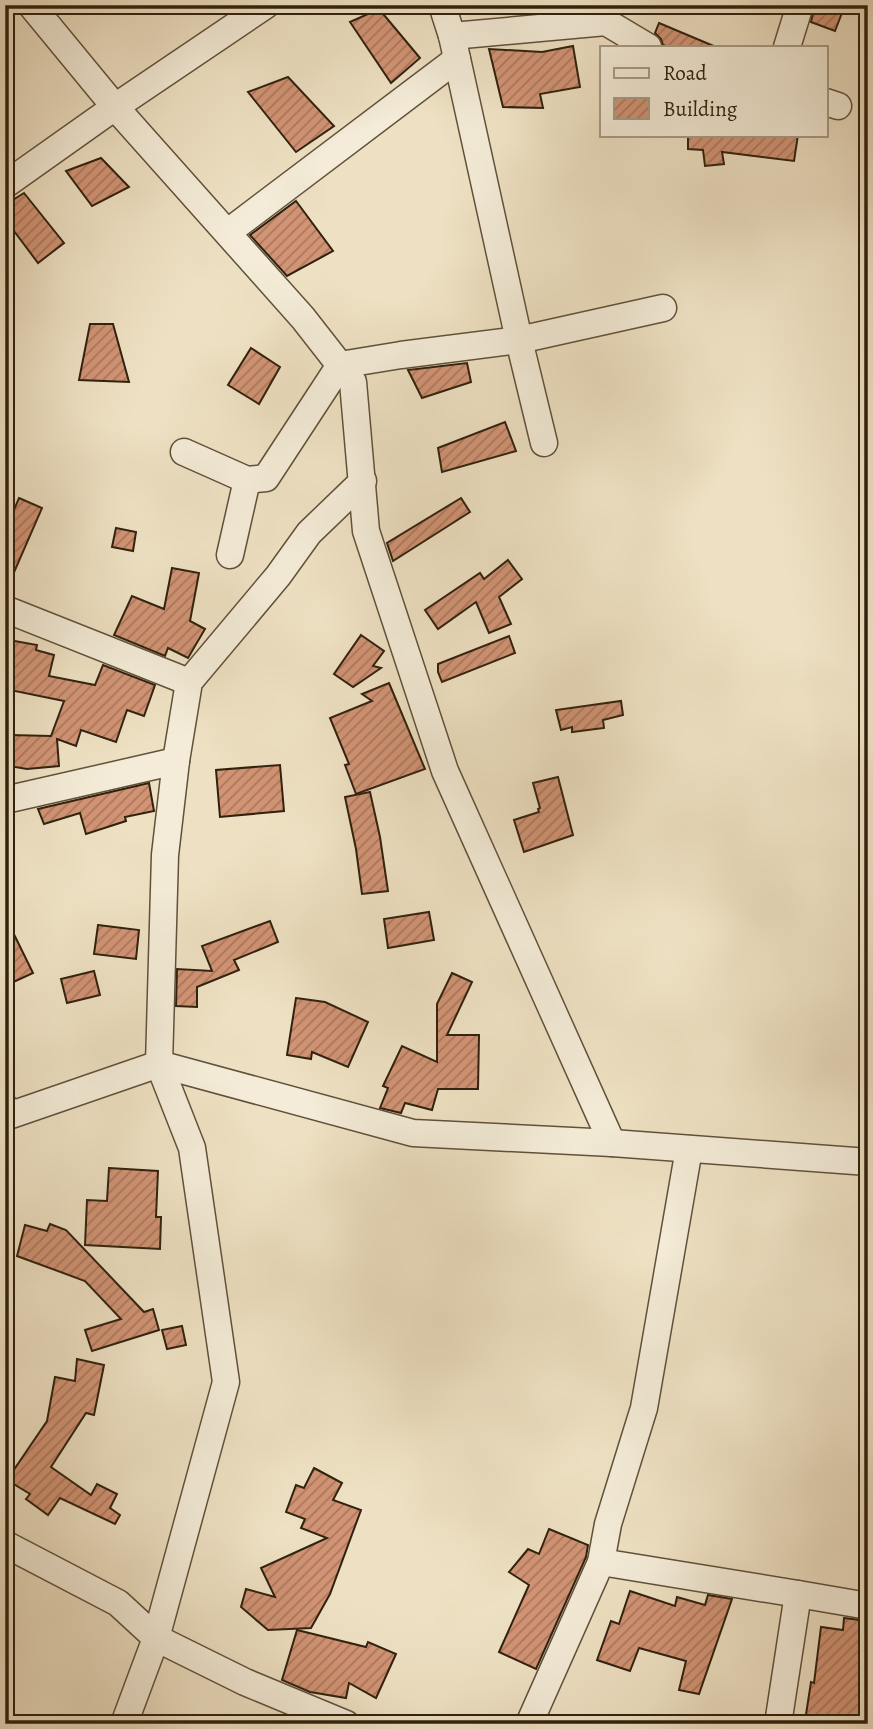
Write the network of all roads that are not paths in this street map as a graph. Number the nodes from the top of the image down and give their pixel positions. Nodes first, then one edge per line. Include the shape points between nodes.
1 (31, 5) edge
2 (266, 5) edge
3 (442, 5) edge
4 (800, 5) edge
5 (646, 46) edge
6 (787, 46) edge
7 (454, 47) junction
8 (115, 107) junction
9 (5, 185) edge
10 (228, 232) junction
11 (663, 307) dead end
12 (519, 340) junction
13 (340, 366) junction
14 (544, 443) dead end
15 (184, 453) dead end
16 (247, 480) junction
17 (363, 481) junction
18 (230, 555) dead end
19 (5, 609) edge
20 (189, 682) junction
21 (176, 761) junction
22 (5, 800) edge
23 (159, 1064) junction
24 (7, 1114) edge
25 (612, 1143) junction
26 (689, 1149) junction
27 (868, 1162) edge
28 (5, 1544) edge
29 (601, 1562) junction
30 (798, 1594) junction
31 (868, 1606) edge
32 (156, 1638) junction
33 (124, 1724) edge
34 (346, 1724) edge
35 (529, 1724) edge
36 (778, 1724) edge

1 - 8 street
2 - 8 street
3 - 7 street
4 - 6 street
5 - 7 street via 606,22
7 - 10 street
7 - 12 street
8 - 9 street
8 - 10 street
10 - 13 street
11 - 12 street
12 - 13 street
12 - 14 street
13 - 16 street via 266,478
13 - 17 street via 353,382
15 - 16 street
16 - 18 street
17 - 20 street via 309,533
17 - 25 street via 366,531 445,771
19 - 20 street
20 - 21 street
21 - 22 street
21 - 23 street via 165,855
23 - 24 street
23 - 25 street via 413,1133
23 - 32 street via 192,1148 226,1382
25 - 26 street
26 - 27 street
26 - 29 street via 644,1408
28 - 32 street via 118,1603
29 - 30 street
29 - 35 street
30 - 31 street
30 - 36 street
32 - 33 street
32 - 34 street

